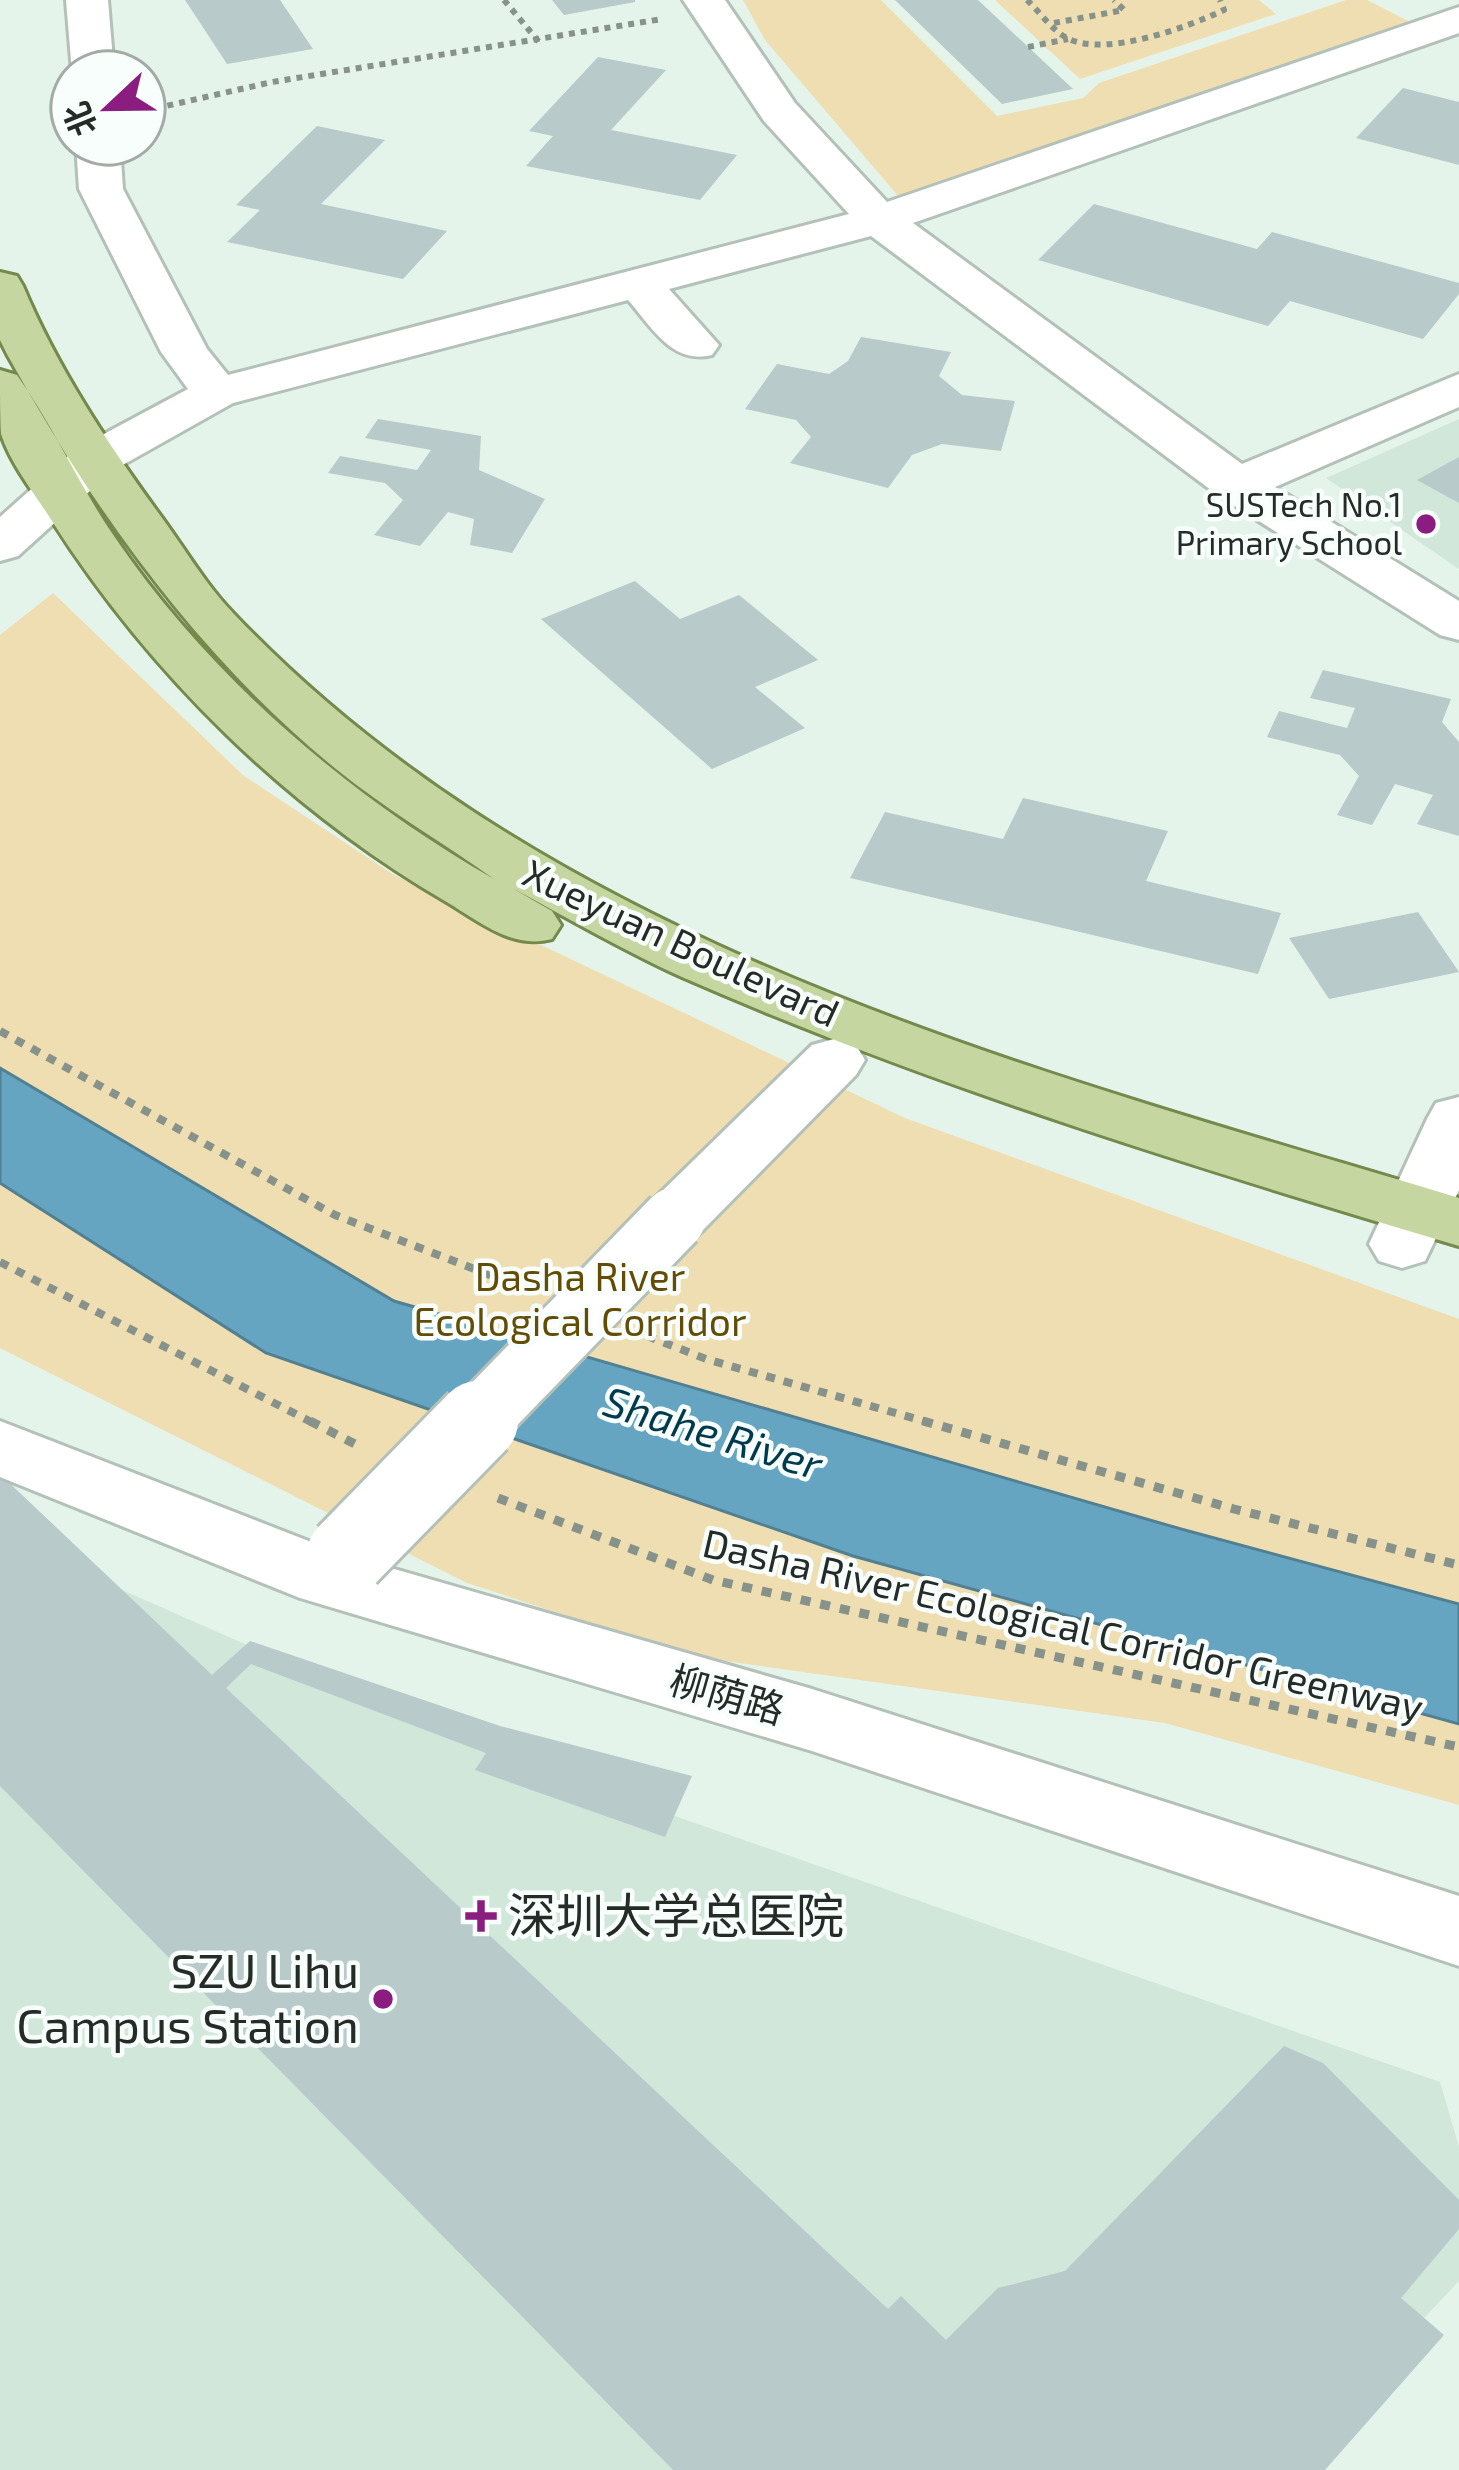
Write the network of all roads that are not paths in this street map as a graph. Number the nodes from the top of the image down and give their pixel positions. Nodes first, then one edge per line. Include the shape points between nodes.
1 (87, 0) edge
2 (1437, 0) edge
3 (708, 5) edge
4 (1459, 18) edge
5 (91, 48) edge
6 (691, 55) dead end
7 (747, 64) junction
8 (100, 168) edge
9 (879, 220) junction
10 (637, 282) junction
11 (0, 286) edge
12 (428, 286) dead end
13 (463, 328) junction
14 (695, 345) dead end
15 (0, 386) edge
16 (1459, 388) edge
17 (216, 393) junction
18 (50, 480) edge
19 (1237, 485) junction
20 (0, 544) edge
21 (1459, 624) edge
22 (834, 1060) junction
23 (1459, 1119) edge
24 (1434, 1234) edge
25 (0, 1448) edge
26 (337, 1566) junction
27 (1459, 1931) edge

1 - 5 street
2 - 4 street
3 - 7 street
4 - 9 street
6 - 7 street
7 - 9 street via 779,112
8 - 17 street via 101,189 184,352
9 - 10 street
9 - 19 street
10 - 13 street
10 - 14 street
11 - 18 main road, Xueyuan Boulevard via 29,351
12 - 13 street
13 - 17 street
15 - 18 main road, Xueyuan Boulevard
16 - 19 street
17 - 18 street
18 - 20 street
18 - 22 main road, Xueyuan Boulevard via 171,645 345,809 501,910 596,959
18 - 24 main road, Xueyuan Boulevard via 172,571 274,685 424,806 530,875 859,1027
19 - 21 street
22 - 24 main road, Xueyuan Boulevard
22 - 26 street, bridge
23 - 24 street
25 - 26 street, 柳荫路
26 - 27 street, 柳荫路

